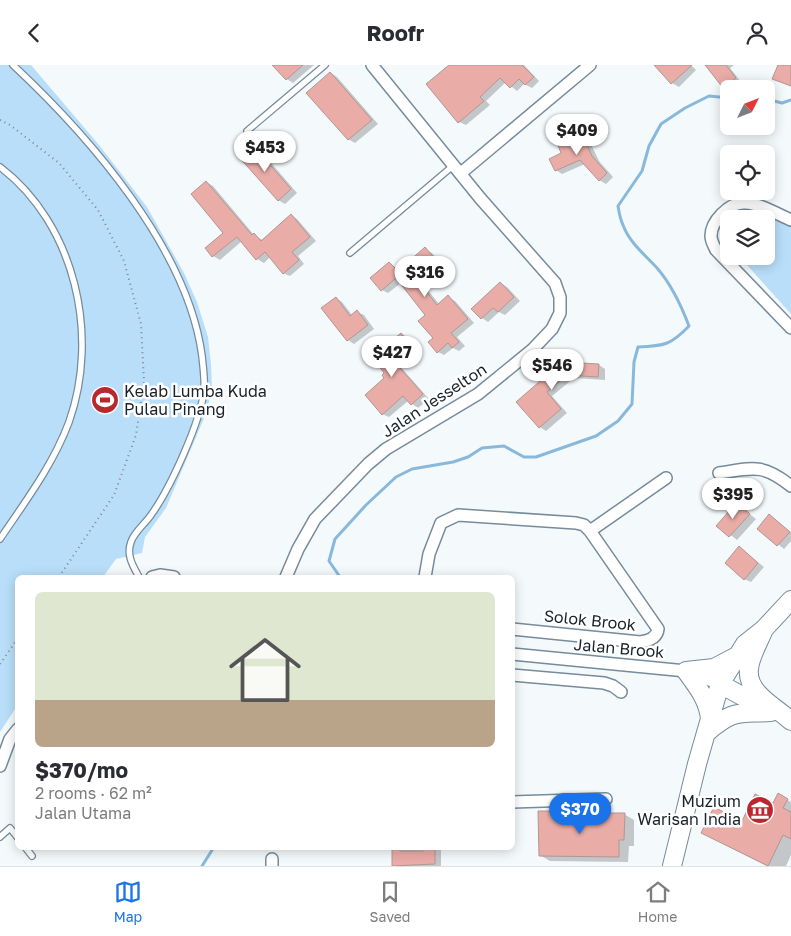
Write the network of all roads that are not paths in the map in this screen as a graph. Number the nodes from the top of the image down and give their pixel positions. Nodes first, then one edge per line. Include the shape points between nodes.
1 (13, 65) edge
2 (325, 65) edge
3 (372, 65) edge
4 (590, 65) edge
5 (248, 131) dead end
6 (0, 167) edge
7 (457, 169) junction
8 (791, 220) edge
9 (350, 253) dead end
10 (791, 328) edge
11 (719, 473) dead end
12 (666, 478) dead end
13 (791, 485) edge
14 (590, 531) junction
15 (0, 539) edge
16 (138, 575) edge
17 (287, 575) edge
18 (425, 575) edge
19 (791, 600) edge
20 (515, 629) edge
21 (764, 629) junction
22 (515, 654) edge
23 (737, 656) junction
24 (686, 671) junction
25 (515, 675) edge
26 (720, 684) junction
27 (621, 692) dead end
28 (771, 712) junction
29 (791, 721) edge
30 (708, 727) junction
31 (15, 733) edge
32 (0, 766) edge
33 (606, 799) dead end
34 (515, 802) edge
35 (15, 834) edge
36 (0, 837) edge
37 (27, 850) edge
38 (32, 856) dead end
39 (672, 866) edge

1 - 16 lane via 90,146 140,211 176,272 196,325 204,372 201,404 190,438 160,500 131,541 129,556
2 - 5 lane
3 - 7 street, Jalan Jesselton
4 - 7 street
6 - 15 lane via 34,200 65,253 76,289 82,351 76,399 57,451
7 - 9 lane
7 - 17 street, Jalan Jesselton via 555,283 560,297 560,313 552,329 532,350 478,395 386,449 362,470 315,519
8 - 10 street via 756,205 736,204 720,216 713,226 711,238 716,250
11 - 13 street via 763,469
12 - 14 street
14 - 18 street via 576,523 458,515 441,523 429,554
14 - 20 street, Solok Brook via 657,626 656,635 640,642
19 - 21 main road
21 - 23 main road via 745,644
21 - 29 main road via 749,669 751,685
22 - 24 street, Jalan Brook
23 - 24 main road via 714,668
23 - 26 main road
24 - 26 street, Jalan Brook
24 - 30 main road via 702,694 709,713
25 - 27 street via 604,683
26 - 28 main road
26 - 30 main road
28 - 29 main road
28 - 30 main road via 729,715
30 - 39 main road
31 - 32 street
33 - 34 street
35 - 36 lane via 10,828
37 - 38 lane

